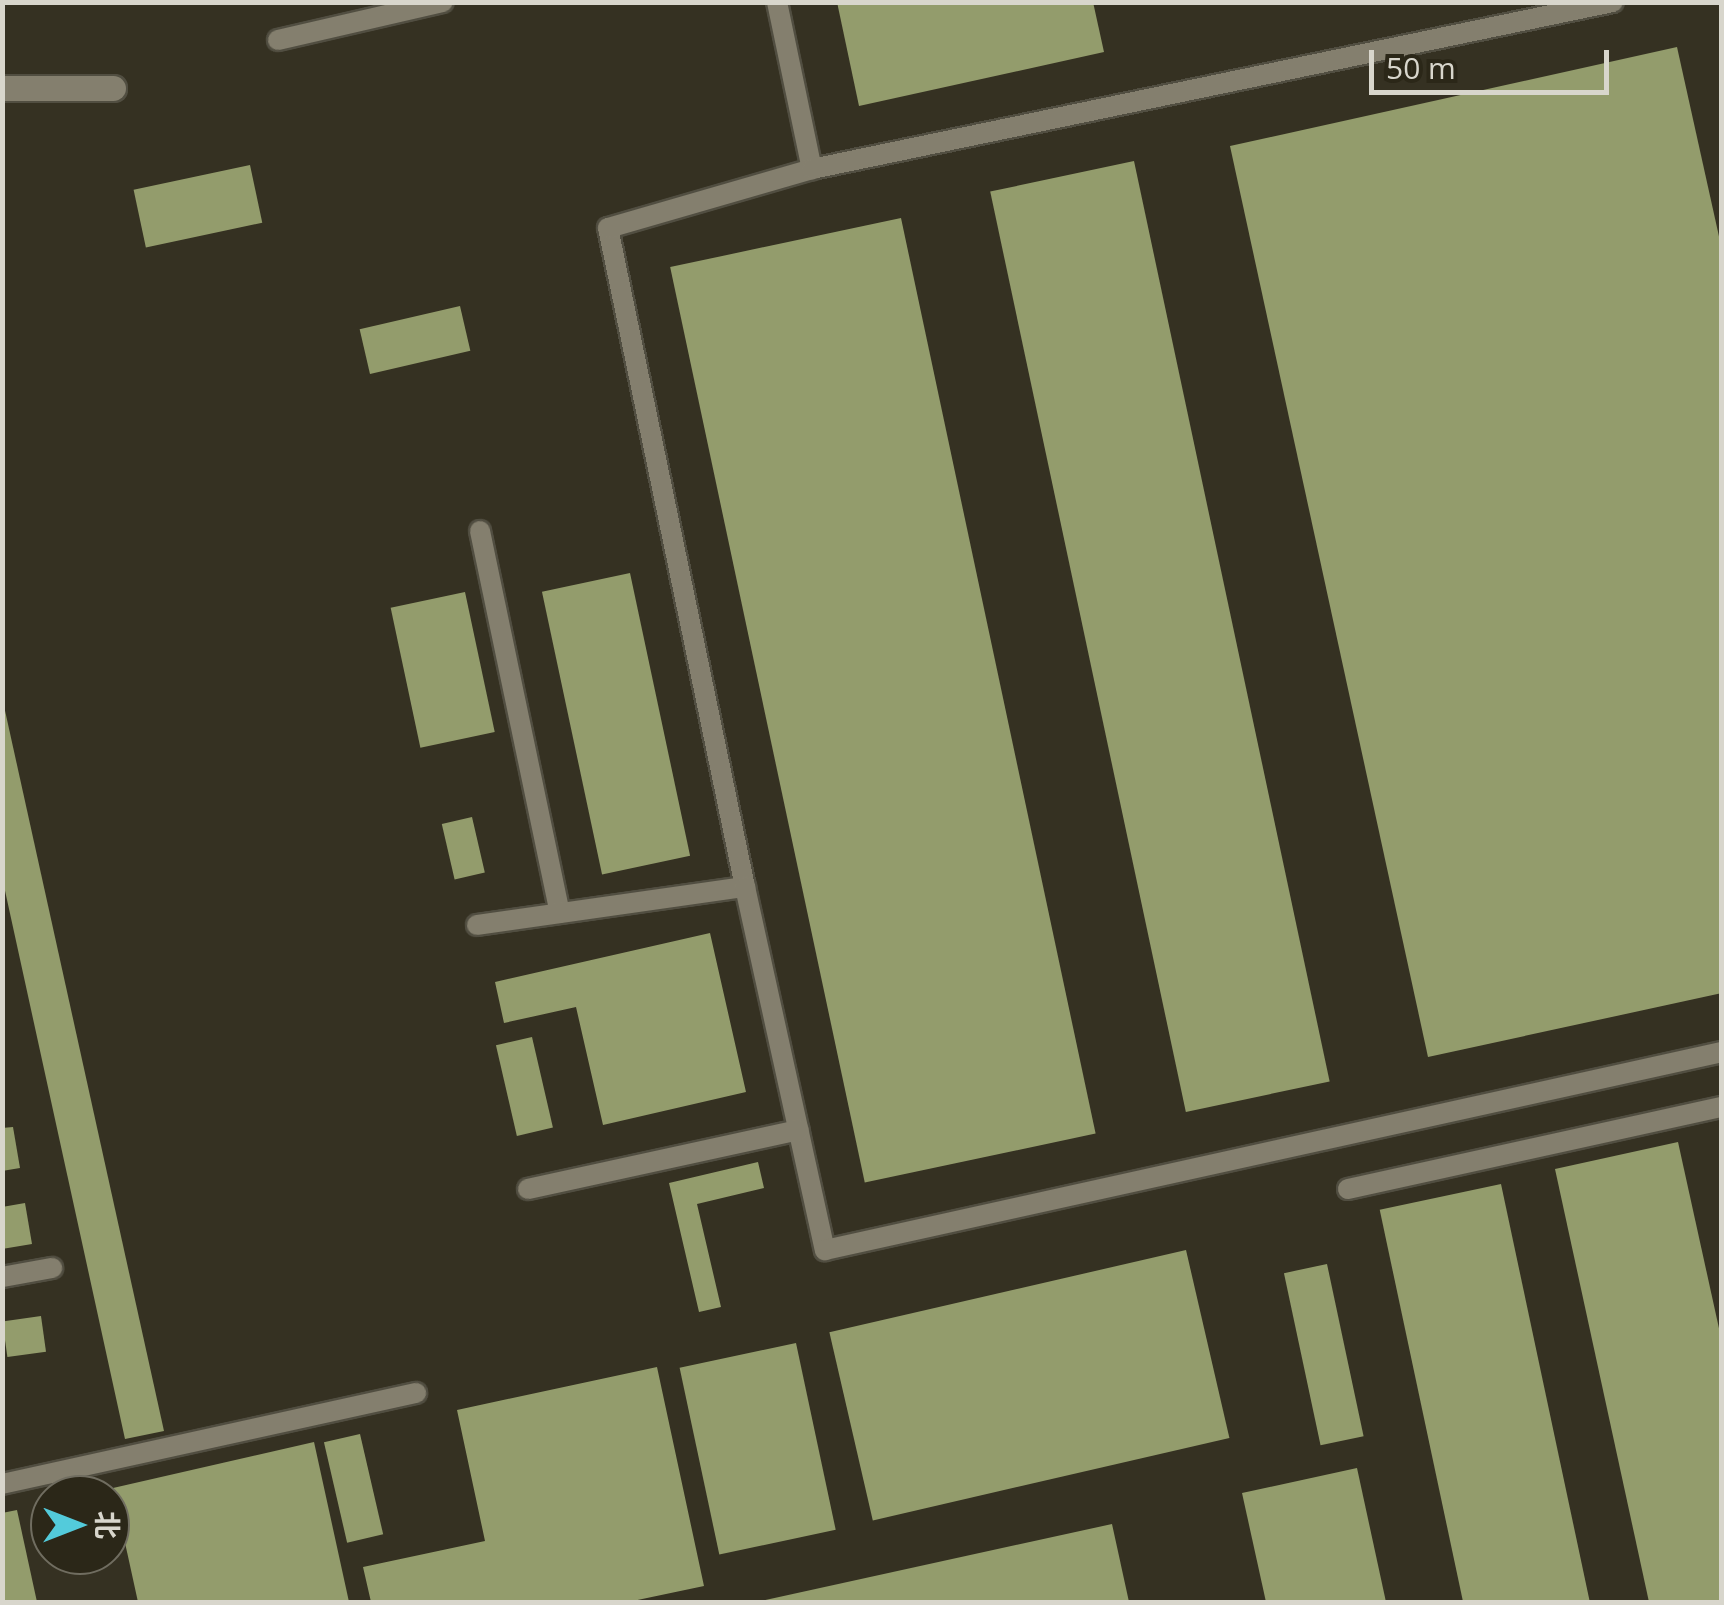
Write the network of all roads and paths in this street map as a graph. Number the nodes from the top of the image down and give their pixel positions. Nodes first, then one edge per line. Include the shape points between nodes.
1 (443, 2) edge
2 (776, 2) edge
3 (1613, 2) edge
4 (278, 40) dead end
5 (2, 88) edge
6 (113, 88) dead end
7 (812, 169) junction
8 (480, 531) dead end
9 (745, 887) junction
10 (560, 914) junction
11 (476, 925) dead end
12 (1722, 1052) edge
13 (1722, 1107) edge
14 (799, 1130) junction
15 (528, 1189) dead end
16 (1348, 1190) dead end
17 (52, 1268) dead end
18 (2, 1277) edge
19 (416, 1393) dead end
20 (2, 1484) edge

1 - 4 lane
2 - 7 lane
3 - 7 lane
5 - 6 street
7 - 9 lane via 608,228
8 - 10 lane
9 - 10 lane
9 - 14 lane
10 - 11 lane
12 - 14 lane via 825,1250
13 - 16 lane
14 - 15 lane
17 - 18 lane
19 - 20 lane

